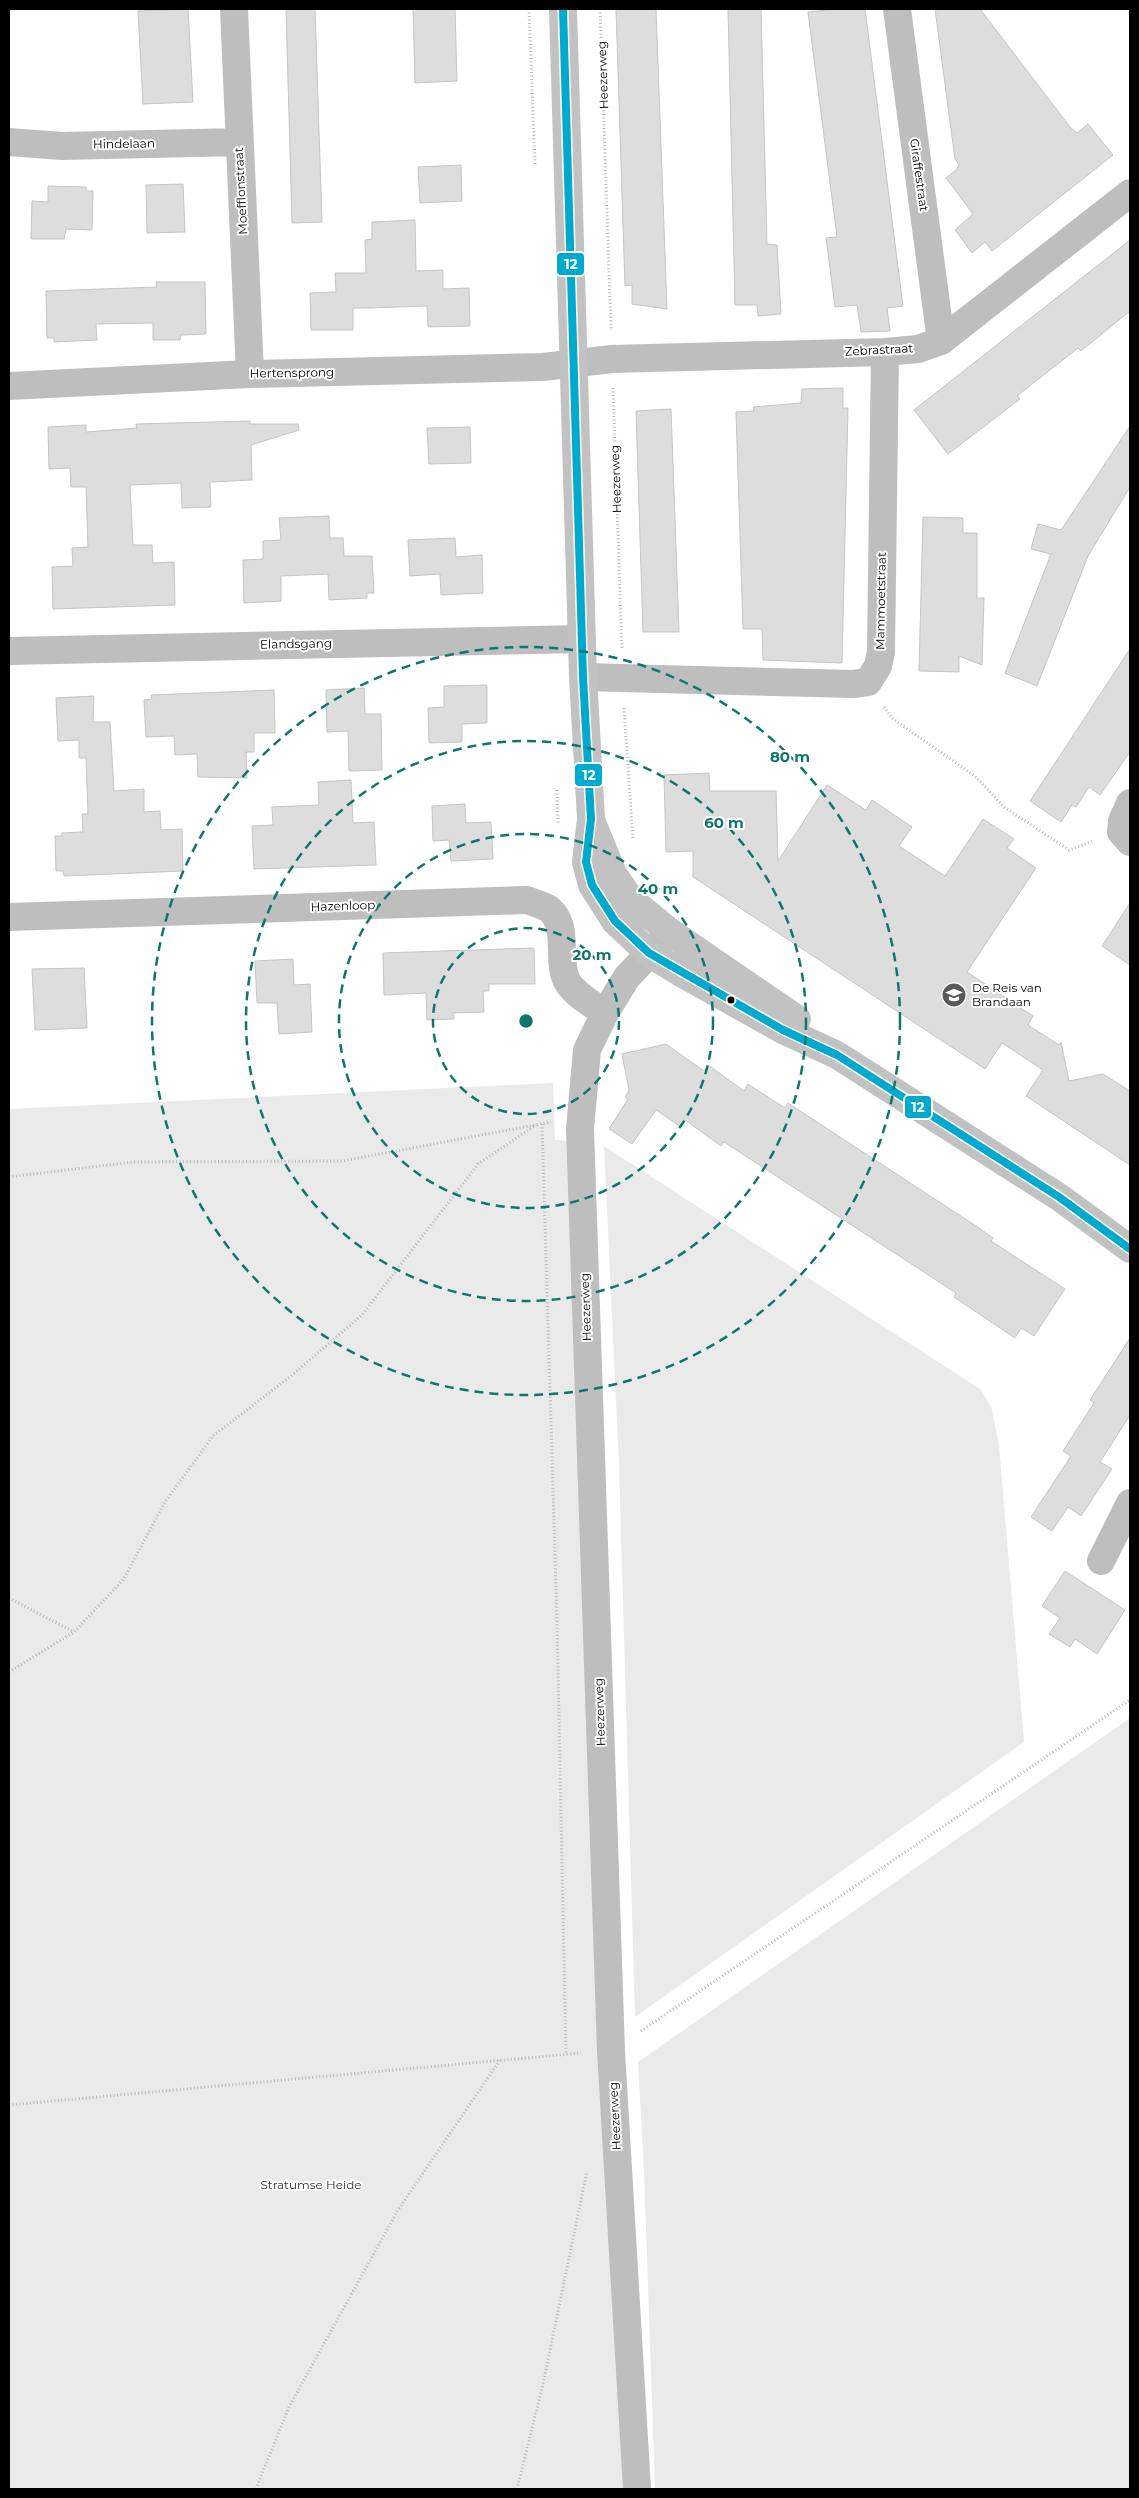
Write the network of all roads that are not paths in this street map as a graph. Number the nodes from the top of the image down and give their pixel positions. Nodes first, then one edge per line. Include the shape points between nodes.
1 (234, 9) edge
2 (564, 9) edge
3 (897, 9) edge
4 (9, 142) edge
5 (239, 142) junction
6 (1130, 193) edge
7 (941, 341) junction
8 (885, 352) junction
9 (576, 364) junction
10 (250, 374) junction
11 (9, 386) edge
12 (582, 639) junction
13 (9, 651) edge
14 (583, 677) junction
15 (1130, 803) edge
16 (590, 819) junction
17 (1126, 837) edge
18 (9, 917) edge
19 (670, 932) junction
20 (649, 953) junction
21 (604, 1013) junction
22 (837, 1056) junction
23 (1130, 1249) edge
24 (1130, 1503) edge
25 (1101, 1561) dead end
26 (637, 2489) edge

1 - 5 street, Moefflonstraat
2 - 9 street
3 - 7 street, Giraffestraat
4 - 5 street, Hindelaan via 62,146
5 - 10 street, Moefflonstraat
6 - 7 street, Zebrastraat
7 - 8 street, Zebrastraat via 918,349
8 - 9 street, Zebrastraat via 612,359
8 - 14 street, Mammoetstraat via 881,652 878,666 868,682
9 - 10 street, Hertensprong
9 - 12 street
10 - 11 street, Hertensprong
12 - 13 street, Elandsgang
12 - 14 street
14 - 16 street
15 - 17 street via 1122,821
16 - 19 street via 613,874 631,900
16 - 20 street via 586,862 592,885 614,921
18 - 21 street, Hazenloop via 527,900 550,910 562,938 563,972 568,982 575,992
19 - 20 street, Heezerweg
19 - 22 street via 799,1021
20 - 21 street, Heezerweg via 627,977
20 - 22 street via 775,1025
21 - 26 street, Heezerweg via 587,1050 580,1129 611,2051
22 - 23 street via 1059,1197
24 - 25 street

